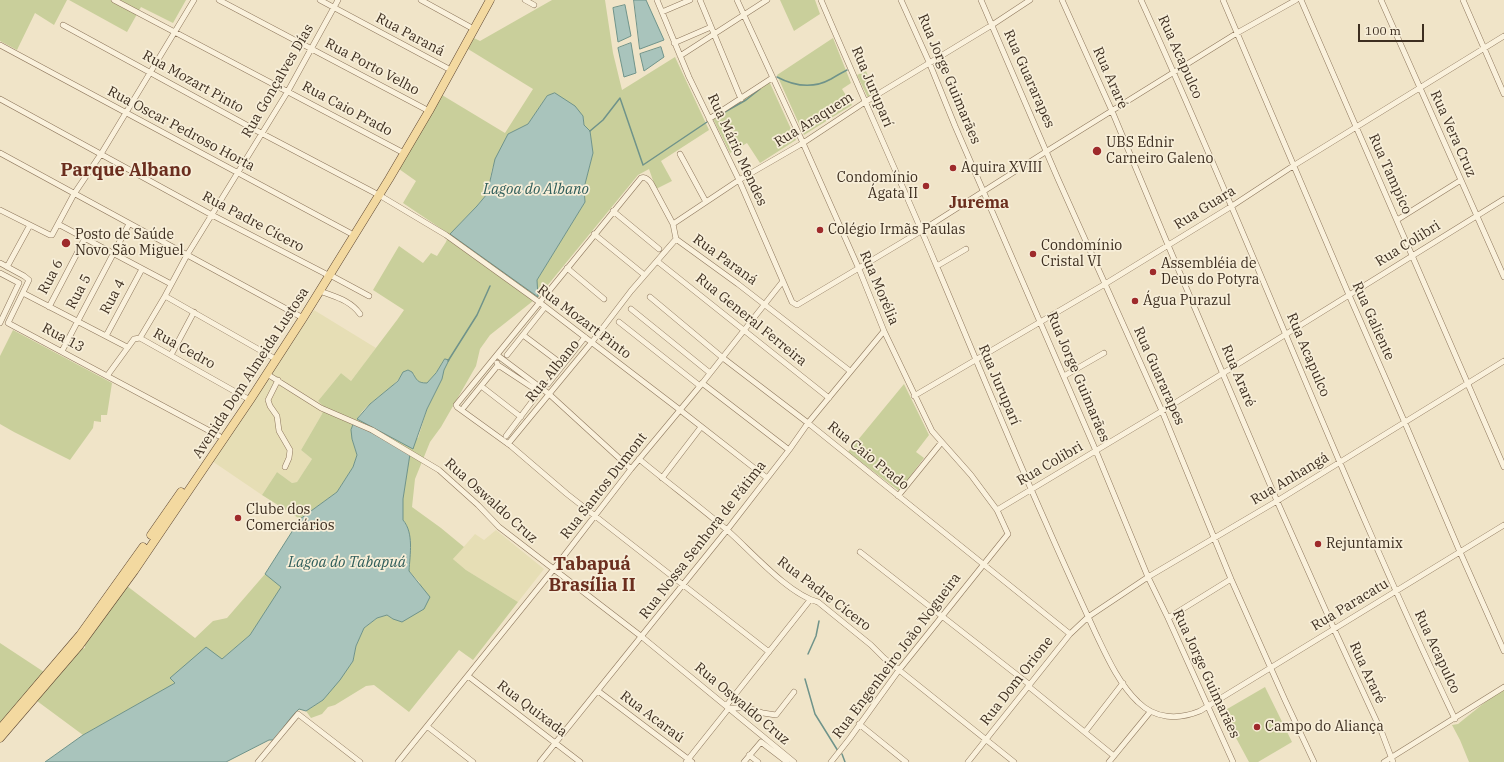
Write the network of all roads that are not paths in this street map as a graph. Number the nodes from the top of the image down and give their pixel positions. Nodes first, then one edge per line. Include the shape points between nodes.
1 (114, 0) edge
2 (194, 0) edge
3 (219, 0) edge
4 (320, 0) edge
5 (338, 0) edge
6 (421, 0) edge
7 (485, 0) edge
8 (490, 0) edge
9 (525, 0) edge
10 (656, 0) edge
11 (690, 0) edge
12 (700, 0) edge
13 (737, 0) edge
14 (767, 0) edge
15 (821, 0) edge
16 (901, 0) edge
17 (981, 0) edge
18 (1030, 0) edge
19 (1062, 0) edge
20 (1141, 0) edge
21 (1223, 0) edge
22 (1296, 0) edge
23 (1301, 0) edge
24 (1381, 0) edge
25 (1463, 0) edge
26 (534, 5) dead end
27 (334, 8) junction
28 (483, 9) junction
29 (662, 12) junction
30 (743, 15) junction
31 (63, 25) dead end
32 (992, 25) junction
33 (470, 27) junction
34 (711, 27) junction
35 (176, 32) junction
36 (1238, 33) junction
37 (713, 34) junction
38 (1504, 36) edge
39 (674, 43) junction
40 (0, 45) edge
41 (1484, 47) junction
42 (312, 49) junction
43 (680, 56) junction
44 (929, 62) junction
45 (447, 68) junction
46 (150, 73) junction
47 (1174, 73) junction
48 (772, 78) junction
49 (1420, 88) junction
50 (288, 91) junction
51 (1504, 94) edge
52 (741, 98) junction
53 (0, 99) edge
54 (865, 102) junction
55 (426, 110) junction
56 (1112, 111) junction
57 (126, 113) junction
58 (709, 119) junction
59 (1356, 127) junction
60 (261, 133) junction
61 (803, 143) junction
62 (400, 151) junction
63 (1047, 151) junction
64 (0, 154) edge
65 (101, 154) junction
66 (680, 154) dead end
67 (1293, 166) junction
68 (238, 173) junction
69 (387, 178) junction
70 (740, 180) junction
71 (1461, 180) junction
72 (984, 191) junction
73 (74, 194) junction
74 (377, 194) junction
75 (1504, 199) edge
76 (706, 202) junction
77 (1232, 206) junction
78 (0, 211) edge
79 (614, 211) junction
80 (212, 215) junction
81 (1476, 216) junction
82 (1397, 220) junction
83 (58, 224) junction
84 (129, 224) junction
85 (673, 224) junction
86 (30, 225) junction
87 (921, 231) junction
88 (350, 233) junction
89 (594, 234) junction
90 (85, 238) junction
91 (676, 239) junction
92 (1168, 245) junction
93 (659, 249) dead end
94 (966, 250) dead end
95 (113, 254) junction
96 (186, 254) junction
97 (1412, 255) junction
98 (657, 261) junction
99 (0, 263) edge
100 (937, 266) junction
101 (7, 267) junction
102 (567, 268) junction
103 (142, 269) junction
104 (859, 270) junction
105 (0, 273) edge
106 (642, 273) dead end
107 (328, 274) junction
108 (1504, 277) edge
109 (783, 282) junction
110 (171, 284) junction
111 (1105, 284) junction
112 (320, 291) junction
113 (23, 293) junction
114 (1348, 295) junction
115 (165, 296) junction
116 (369, 296) dead end
117 (650, 297) dead end
118 (604, 299) dead end
119 (539, 302) junction
120 (765, 304) junction
121 (49, 306) junction
122 (545, 307) junction
123 (631, 309) dead end
124 (194, 312) junction
125 (360, 314) dead end
126 (301, 317) junction
127 (77, 321) junction
128 (619, 322) dead end
129 (1041, 322) junction
130 (0, 323) edge
131 (745, 331) junction
132 (884, 331) junction
133 (1286, 334) junction
134 (523, 335) junction
135 (106, 336) junction
136 (585, 337) junction
137 (140, 338) junction
138 (592, 342) junction
139 (127, 347) junction
140 (62, 351) junction
141 (1104, 353) dead end
142 (171, 355) junction
143 (507, 355) dead end
144 (496, 356) junction
145 (272, 357) junction
146 (723, 358) junction
147 (975, 360) junction
148 (1504, 362) edge
149 (498, 365) junction
150 (563, 365) junction
151 (850, 371) junction
152 (1223, 372) junction
153 (710, 373) junction
154 (267, 374) junction
155 (108, 376) junction
156 (1064, 376) junction
157 (278, 380) junction
158 (548, 384) dead end
159 (1468, 384) junction
160 (701, 385) junction
161 (481, 386) junction
162 (549, 394) junction
163 (914, 396) junction
164 (248, 398) junction
165 (829, 398) junction
166 (464, 407) dead end
167 (680, 410) junction
168 (1162, 411) junction
169 (521, 416) junction
170 (808, 423) junction
171 (1405, 423) junction
172 (701, 427) junction
173 (218, 436) junction
174 (506, 436) dead end
175 (941, 443) junction
176 (508, 444) junction
177 (789, 450) junction
178 (1096, 451) junction
179 (639, 459) junction
180 (1340, 462) junction
181 (285, 467) dead end
182 (1504, 467) edge
183 (631, 469) junction
184 (662, 478) junction
185 (767, 478) junction
186 (1031, 489) junction
187 (898, 496) junction
188 (1277, 501) junction
189 (997, 510) junction
190 (596, 516) junction
191 (1504, 525) edge
192 (728, 530) junction
193 (1214, 537) junction
194 (147, 547) junction
195 (860, 552) dead end
196 (1460, 552) junction
197 (983, 564) junction
198 (553, 570) junction
199 (1148, 577) junction
200 (1231, 579) junction
201 (683, 584) junction
202 (1396, 591) junction
203 (810, 600) junction
204 (1088, 616) junction
205 (941, 617) junction
206 (1168, 618) junction
207 (1334, 629) junction
208 (1070, 634) junction
209 (642, 637) junction
210 (1504, 651) edge
211 (769, 652) junction
212 (1271, 668) junction
213 (899, 670) junction
214 (468, 676) junction
215 (1123, 683) junction
216 (1029, 685) junction
217 (1504, 687) edge
218 (598, 691) junction
219 (794, 692) dead end
220 (1208, 706) junction
221 (728, 707) junction
222 (1150, 712) junction
223 (13, 719) junction
224 (1455, 719) junction
225 (859, 724) junction
226 (428, 727) junction
227 (0, 729) edge
228 (1085, 732) junction
229 (0, 738) edge
230 (986, 739) junction
231 (556, 742) junction
232 (749, 755) junction
233 (1114, 756) junction
234 (1392, 760) edge
235 (689, 761) edge
236 (258, 762) edge
237 (360, 762) edge
238 (398, 762) edge
239 (473, 762) edge
240 (540, 762) edge
241 (580, 762) edge
242 (744, 762) edge
243 (758, 762) edge
244 (787, 762) edge
245 (794, 762) edge
246 (831, 762) edge
247 (906, 762) edge
248 (968, 762) edge
249 (1014, 762) edge
250 (1109, 762) edge
251 (1233, 762) edge
252 (1314, 762) edge
253 (1384, 762) edge

1 - 35 street, Rua Caio Prado
2 - 35 street
3 - 42 street, Rua Porto Velho
4 - 27 street, Rua Paraná
5 - 27 street, Rua Gonçalves Días
6 - 33 street
7 - 28 main road, Avenida Dom Almeida Lustosa
8 - 28 main road, Avenida Dom Almeida Lustosa
9 - 26 street
10 - 29 street, Rua Mário Mendes
11 - 29 street
12 - 34 street
13 - 30 street, Rua Morélia
14 - 30 street
15 - 54 street, Rua Juruparí
16 - 44 street, Rua Jorge Guimarães
17 - 32 street, Rua Guararapes
18 - 32 street, Rua Araquem
19 - 56 street, Rua Araré
20 - 47 street, Rua Acapulco
21 - 36 street, Rua Galiente
22 - 36 street
23 - 59 street, Rua Tampico
24 - 49 street, Rua Vera Cruz
25 - 41 street
27 - 42 street, Rua Gonçalves Días
27 - 45 street, Rua Paraná
28 - 33 main road, Avenida Dom Almeida Lustosa
28 - 55 main road, Avenida Dom Almeida Lustosa
29 - 39 street, Rua Mário Mendes
30 - 37 street
30 - 48 street, Rua Morélia
31 - 46 street, Rua Mozart Pinto
32 - 44 street, Rua Araquem
32 - 63 street, Rua Guararapes
33 - 45 main road, Avenida Dom Almeida Lustosa
34 - 37 street
34 - 39 street
35 - 46 street
35 - 50 street, Rua Caio Prado
36 - 47 street
36 - 67 street, Rua Galiente
37 - 43 street
37 - 52 street
38 - 41 street, Rua Guara
39 - 43 street, Rua Mário Mendes
40 - 57 street, Rua Oscar Pedroso Horta
41 - 49 street, Rua Guara
41 - 51 street
42 - 50 street, Rua Gonçalves Días
42 - 55 street, Rua Porto Velho
43 - 58 street, Rua Mário Mendes
44 - 54 street, Rua Araquem
44 - 72 street, Rua Jorge Guimarães
45 - 55 main road, Avenida Dom Almeida Lustosa
46 - 57 street
46 - 60 street, Rua Mozart Pinto
47 - 56 street
47 - 77 street, Rua Acapulco
48 - 52 street
48 - 61 street, Rua Morélia
49 - 59 street, Rua Guara
49 - 71 street, Rua Vera Cruz
50 - 60 street, Rua Gonçalves Días
50 - 62 street, Rua Caio Prado
52 - 58 street
53 - 65 street, Rua Padre Cícero
54 - 61 street, Rua Araquem
54 - 87 street, Rua Juruparí
55 - 62 main road, Avenida Dom Almeida Lustosa
55 - 69 main road, Avenida Dom Almeida Lustosa
56 - 63 street
56 - 92 street, Rua Araré
57 - 65 street
57 - 68 street, Rua Oscar Pedroso Horta
58 - 70 street, Rua Mário Mendes
59 - 67 street, Rua Guara
59 - 82 street, Rua Tampico
60 - 68 street, Rua Gonçalves Días
60 - 74 street, Rua Mozart Pinto
61 - 70 street, Rua Araquem
61 - 104 street, Rua Morélia
62 - 69 main road, Avenida Dom Almeida Lustosa
63 - 72 street
63 - 111 street, Rua Guararapes
64 - 73 street
65 - 73 street
65 - 80 street, Rua Padre Cícero
66 - 76 street
67 - 77 street, Rua Guara
67 - 114 street, Rua Galiente
68 - 80 street, Rua Gonçalves Días
68 - 88 street, Rua Oscar Pedroso Horta
69 - 74 main road, Avenida Dom Almeida Lustosa
70 - 76 street, Rua Araquem
70 - 109 street, Rua Mário Mendes
71 - 81 street, Rua Vera Cruz
71 - 82 street
72 - 87 street
72 - 129 street, Rua Jorge Guimarães
73 - 83 street
73 - 84 street
74 - 88 main road, Avenida Dom Almeida Lustosa
74 - 107 main road, Avenida Dom Almeida Lustosa
74 - 119 street, Rua Mozart Pinto via 446,235
75 - 81 street, Rua Colibri
76 - 85 street, Rua Araquem
77 - 92 street, Rua Guara
77 - 133 street, Rua Acapulco
78 - 86 street
79 - 85 street, Rua Paraná via 641,178 646,178 651,182
79 - 89 street, Rua Paraná
79 - 93 street
80 - 96 street, Rua Gonçalves Días
80 - 107 street, Rua Padre Cícero
81 - 97 street, Rua Colibri
81 - 108 street, Rua Vera Cruz
82 - 97 street, Rua Tampico
83 - 86 street via 52,235
83 - 90 street
84 - 95 street, Rua 5
84 - 96 street
85 - 91 street, Rua Paraná
86 - 101 street
87 - 100 street, Rua Juruparí
87 - 104 street
88 - 107 main road, Avenida Dom Almeida Lustosa
89 - 102 street, Rua Paraná
89 - 106 street
90 - 95 street
90 - 121 street, Rua 6
91 - 98 street, Rua Albano
91 - 120 street, Rua Paraná
92 - 111 street, Rua Guara
92 - 152 street, Rua Araré
94 - 100 street
95 - 103 street
95 - 127 street, Rua 5
96 - 110 street, Rua Gonçalves Días
96 - 126 street
97 - 114 street, Rua Colibri
97 - 159 street, Rua Tampico
98 - 131 street, Rua General Ferreira
98 - 138 street, Rua Albano
99 - 101 street
100 - 147 street, Rua Juruparí
101 - 113 street via 28,278 29,283
102 - 118 street
102 - 119 street, Rua Paraná
103 - 110 street
103 - 135 street, Rua 4
104 - 109 street, Rua Mário Mendes via 799,305 792,302
104 - 132 street, Rua Morélia
105 - 130 street via 19,283
107 - 112 main road, Avenida Dom Almeida Lustosa
107 - 116 street, Rua Padre Cícero
107 - 126 main road, Avenida Dom Almeida Lustosa
109 - 120 street, Rua Santos Dumont
110 - 115 street, Rua Gonçalves Días
111 - 129 street, Rua Guara
111 - 168 street, Rua Guararapes
112 - 125 street via 355,306
112 - 126 main road, Avenida Dom Almeida Lustosa
113 - 121 street
113 - 140 street, Rua 13 via 8,323
114 - 133 street, Rua Colibri
114 - 171 street, Rua Galiente
115 - 124 street
115 - 137 street, Rua Gonçalves Días
117 - 146 street, Rua Caio Prado
119 - 122 street, Rua Mozart Pinto
119 - 144 street, Rua Paraná
120 - 131 street, Rua Santos Dumont
120 - 151 street, Rua Paraná
121 - 127 street
122 - 134 street
122 - 136 street, Rua Mozart Pinto
123 - 153 street
124 - 142 street
124 - 145 street
126 - 145 main road, Avenida Dom Almeida Lustosa
126 - 154 main road, Avenida Dom Almeida Lustosa
127 - 135 street
127 - 140 street, Rua 5
128 - 160 street
129 - 147 street, Rua Guara
129 - 156 street, Rua Jorge Guimarães
131 - 146 street, Rua Santos Dumont
131 - 165 street, Rua General Ferreira
132 - 151 street, Rua Nossa Senhora de Fátima
132 - 163 street, Rua Morélia
133 - 152 street, Rua Colibri
133 - 180 street, Rua Acapulco
134 - 143 street
134 - 150 street
135 - 139 street
136 - 138 street, Rua Mozart Pinto
136 - 150 street
137 - 139 street, Rua Cedro via 134,339
137 - 142 street, Rua Cedro
138 - 162 street, Rua Albano
138 - 167 street, Rua Mozart Pinto
139 - 155 street
140 - 155 street, Rua 13
141 - 156 street
142 - 164 street, Rua Cedro
144 - 149 street
144 - 162 street
144 - 176 street, Rua Paraná via 456,405
145 - 164 main road, Avenida Dom Almeida Lustosa
146 - 153 street, Rua Santos Dumont
146 - 170 street, Rua Caio Prado
147 - 163 street, Rua Guara
147 - 186 street, Rua Juruparí
148 - 159 street, Rua Anhangá
149 - 161 street
149 - 169 street via 536,390 537,395
150 - 158 street
151 - 165 street, Rua Nossa Senhora de Fátima
152 - 168 street, Rua Colibri
152 - 188 street, Rua Araré
153 - 160 street, Rua Santos Dumont
154 - 157 street, Rua Oswaldo Cruz
154 - 164 main road, Avenida Dom Almeida Lustosa
155 - 173 street, Rua 13
156 - 178 street, Rua Jorge Guimarães
157 - 181 street via 268,400 277,416 279,431 290,450
157 - 198 street, Rua Oswaldo Cruz via 321,408 372,430 432,465 499,527
159 - 171 street, Rua Anhangá
159 - 182 street, Rua Tampico
160 - 167 street, Rua Santos Dumont
160 - 177 street
161 - 166 street
161 - 169 street
162 - 176 street, Rua Albano
162 - 183 street
163 - 175 street, Rua Morélia
164 - 173 main road, Avenida Dom Almeida Lustosa
164 - 194 main road, Avenida Dom Almeida Lustosa
165 - 170 street, Rua Nossa Senhora de Fátima
167 - 172 street, Rua Mozart Pinto
167 - 179 street, Rua Santos Dumont
168 - 178 street, Rua Colibri
168 - 193 street, Rua Guararapes
169 - 174 street
170 - 177 street, Rua Nossa Senhora de Fátima
170 - 187 street, Rua Caio Prado
171 - 180 street, Rua Anhangá
171 - 196 street, Rua Galiente
172 - 184 street
172 - 185 street, Rua Mozart Pinto
173 - 194 main road, Avenida Dom Almeida Lustosa
175 - 187 street
175 - 189 street, Rua Morélia
176 - 190 street
177 - 185 street, Rua Nossa Senhora de Fátima
178 - 186 street, Rua Colibri
178 - 199 street, Rua Jorge Guimarães
179 - 183 street, Rua Santos Dumont
179 - 184 street, Rua Padre Cícero
180 - 188 street, Rua Anhangá
180 - 202 street, Rua Acapulco
183 - 190 street, Rua Santos Dumont
184 - 192 street, Rua Padre Cícero
185 - 192 street, Rua Nossa Senhora de Fátima
186 - 189 street, Rua Colibri
186 - 204 street, Rua Juruparí
187 - 197 street, Rua Caio Prado
188 - 193 street, Rua Anhangá
188 - 207 street, Rua Araré
189 - 197 street, Rua Morélia via 1008,534
190 - 198 street, Rua Santos Dumont
190 - 201 street
191 - 196 street, Rua Paracatu
192 - 201 street, Rua Nossa Senhora de Fátima
192 - 203 street, Rua Padre Cícero via 785,583
193 - 199 street, Rua Anhangá
193 - 200 street, Rua Guararapes
194 - 223 main road, Avenida Dom Almeida Lustosa via 79,646
195 - 205 street
196 - 202 street, Rua Paracatu
196 - 210 street, Rua Galiente
197 - 205 street, Rua Engenheiro João Nogueira
197 - 208 street, Rua Caio Prado
198 - 209 street, Rua Oswaldo Cruz
198 - 214 street, Rua Santos Dumont
199 - 204 street, Rua Anhangá
199 - 206 street, Rua Jorge Guimarães
200 - 206 street
200 - 212 street, Rua Guararapes
201 - 209 street, Rua Nossa Senhora de Fátima
201 - 211 street
202 - 207 street, Rua Paracatu
202 - 224 street, Rua Acapulco
203 - 211 street
203 - 213 street, Rua Padre Cícero via 818,602
204 - 208 street, Rua Dom Orione
204 - 215 street, Rua Juruparí
205 - 213 street, Rua Engenheiro João Nogueira
205 - 216 street
206 - 220 street, Rua Jorge Guimarães
207 - 212 street, Rua Paracatu
207 - 234 street, Rua Araré
208 - 216 street, Rua Dom Orione
209 - 218 street, Rua Nossa Senhora de Fátima
209 - 221 street, Rua Oswaldo Cruz
211 - 221 street
212 - 220 street, Rua Paracatu
212 - 252 street, Rua Guararapes
213 - 225 street, Rua Engenheiro João Nogueira
213 - 230 street, Rua Padre Cícero
214 - 226 street, Rua Santos Dumont
214 - 231 street, Rua Quixada
215 - 222 street, Rua Juruparí via 1136,700
215 - 228 street
216 - 228 street
216 - 230 street, Rua Dom Orione
217 - 224 street
218 - 231 street, Rua Nossa Senhora de Fátima
218 - 235 street, Rua Acaraú
219 - 221 street via 776,715 749,708
220 - 222 street, Rua Juruparí via 1180,717
220 - 251 street, Rua Jorge Guimarães
221 - 235 street
221 - 245 street, Rua Oswaldo Cruz
222 - 233 street
223 - 227 main road, Avenida Dom Almeida Lustosa
223 - 229 main road, Avenida Dom Almeida Lustosa
224 - 234 street
225 - 246 street, Rua Engenheiro João Nogueira
225 - 247 street
226 - 238 street, Rua Santos Dumont
226 - 239 street
228 - 233 street
230 - 248 street, Rua Dom Orione
230 - 249 street, Rua Padre Cícero
231 - 240 street, Rua Nossa Senhora de Fátima
231 - 241 street, Rua Quixada
232 - 242 street
232 - 243 street
232 - 244 street via 761,742
233 - 250 street
234 - 253 street
236 - 237 street via 298,714

